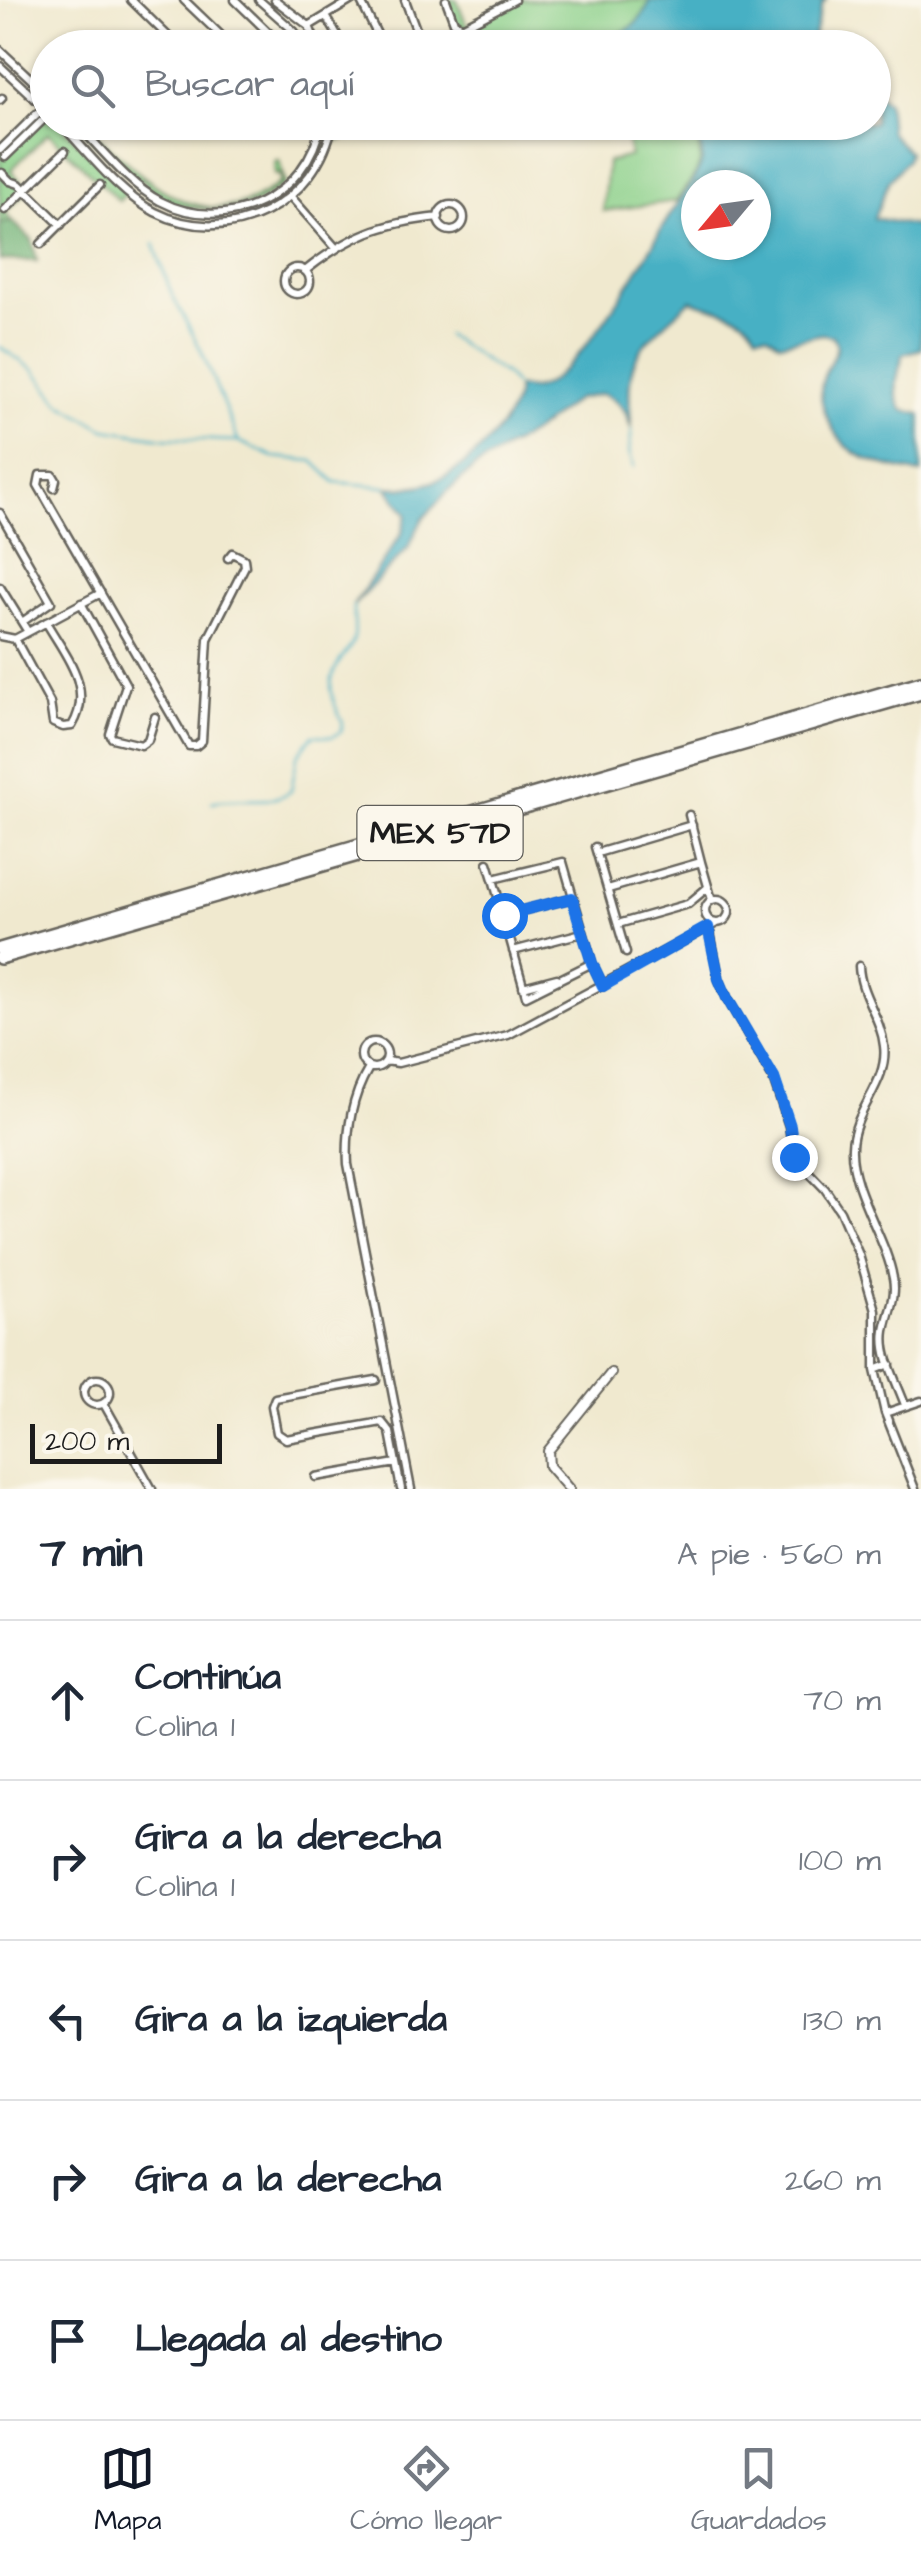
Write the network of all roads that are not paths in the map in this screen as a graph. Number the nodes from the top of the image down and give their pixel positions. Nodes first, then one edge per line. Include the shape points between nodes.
1 (131, 0) edge
2 (184, 0) edge
3 (235, 0) edge
4 (258, 0) edge
5 (275, 0) edge
6 (356, 0) edge
7 (405, 0) edge
8 (446, 0) edge
9 (514, 0) edge
10 (324, 16) junction
11 (309, 26) junction
12 (162, 30) edge
13 (215, 30) edge
14 (265, 30) edge
15 (293, 30) edge
16 (294, 30) edge
17 (308, 30) edge
18 (311, 30) edge
19 (333, 30) edge
20 (374, 30) edge
21 (416, 30) edge
22 (0, 50) edge
23 (0, 66) edge
24 (30, 86) edge
25 (30, 92) edge
26 (30, 124) edge
27 (77, 140) edge
28 (94, 140) edge
29 (316, 140) edge
30 (328, 140) edge
31 (65, 151) dead end
32 (2, 153) edge
33 (1, 174) edge
34 (100, 185) dead end
35 (288, 185) junction
36 (27, 191) junction
37 (280, 192) junction
38 (291, 198) junction
39 (5, 210) dead end
40 (439, 217) junction
41 (61, 225) junction
42 (40, 244) dead end
43 (335, 248) junction
44 (306, 271) junction
45 (54, 488) dead end
46 (0, 512) edge
47 (228, 558) dead end
48 (0, 587) edge
49 (100, 593) junction
50 (81, 603) junction
51 (22, 622) junction
52 (46, 622) junction
53 (28, 632) junction
54 (0, 636) edge
55 (15, 639) junction
56 (921, 682) edge
57 (921, 693) edge
58 (878, 700) junction
59 (155, 717) dead end
60 (690, 816) dead end
61 (692, 825) junction
62 (701, 862) junction
63 (488, 864) dead end
64 (493, 879) junction
65 (706, 888) junction
66 (608, 889) junction
67 (698, 897) junction
68 (572, 898) junction
69 (710, 902) junction
70 (504, 915) junction
71 (618, 924) junction
72 (712, 925) junction
73 (582, 933) junction
74 (0, 949) edge
75 (513, 951) junction
76 (626, 953) dead end
77 (0, 958) edge
78 (592, 963) junction
79 (859, 966) dead end
80 (568, 975) junction
81 (603, 986) junction
82 (523, 987) junction
83 (386, 1061) junction
84 (369, 1068) junction
85 (890, 1364) junction
86 (875, 1370) junction
87 (611, 1373) dead end
88 (376, 1380) dead end
89 (921, 1400) edge
90 (104, 1404) junction
91 (905, 1404) junction
92 (886, 1413) junction
93 (396, 1463) junction
94 (316, 1477) dead end
95 (152, 1489) edge
96 (401, 1489) edge
97 (412, 1489) edge
98 (569, 1489) edge
99 (915, 1489) edge

1 - 12 street
2 - 13 street
3 - 14 street
4 - 15 street
5 - 11 street
6 - 10 street
6 - 20 street
7 - 21 street
8 - 9 street via 462,28
10 - 11 street
10 - 19 street
11 - 16 street via 297,24
11 - 17 street
11 - 18 street
22 - 24 street
23 - 25 street
26 - 32 street
27 - 38 street via 142,204 175,220 237,223
28 - 37 street via 149,194 178,209 235,212
29 - 35 street
30 - 38 street
31 - 36 street
32 - 33 street
33 - 36 street
34 - 41 street
35 - 37 street
35 - 38 street
36 - 39 street
36 - 41 street
37 - 38 street
38 - 43 street
40 - 40 street via 451,230 464,218 451,205
40 - 43 street via 375,228
41 - 42 street
43 - 44 street
44 - 44 street via 286,275 289,291 308,288
45 - 49 street via 53,475 40,475 38,486
46 - 51 street via 51,602
47 - 49 street via 239,554 245,566 208,639 203,732 196,746 184,740
48 - 51 street
49 - 50 street
50 - 52 street
50 - 59 street via 126,685 112,738 141,744
51 - 53 street
52 - 53 street
52 - 55 street via 81,683 82,704 72,726 53,723 50,703
53 - 55 street
54 - 55 street
56 - 58 highway, MEX 57D
57 - 58 highway, MEX 57D
58 - 74 highway, MEX 57D
58 - 77 highway, MEX 57D
60 - 61 street
61 - 62 street
61 - 66 street via 596,850
62 - 65 street
62 - 66 street
63 - 64 street
64 - 68 street via 562,858
64 - 70 street
65 - 67 street
65 - 69 street
66 - 71 street
67 - 69 street
67 - 71 street
68 - 70 street
68 - 73 street
69 - 72 street via 706,916
69 - 72 street via 725,902 729,910 724,922
70 - 75 street
71 - 76 street
72 - 81 street
72 - 86 street via 719,979 774,1078 794,1157 840,1211 859,1255 875,1310
73 - 75 street
73 - 78 street
75 - 82 street
78 - 80 street
78 - 81 street
79 - 85 street via 885,1048 852,1147 893,1275 885,1332
80 - 82 street
80 - 82 street via 526,1000
81 - 83 street via 508,1035
83 - 84 street
83 - 84 street via 384,1046 368,1042 360,1056
84 - 97 street via 356,1097 348,1164
85 - 86 street
85 - 91 street
86 - 92 street
87 - 98 street via 548,1451 549,1466
88 - 93 street via 276,1398 277,1433 286,1439 382,1422
89 - 91 street
90 - 90 street via 84,1398 89,1382 108,1385
90 - 95 street
91 - 92 street
92 - 99 street
93 - 94 street
93 - 96 street

